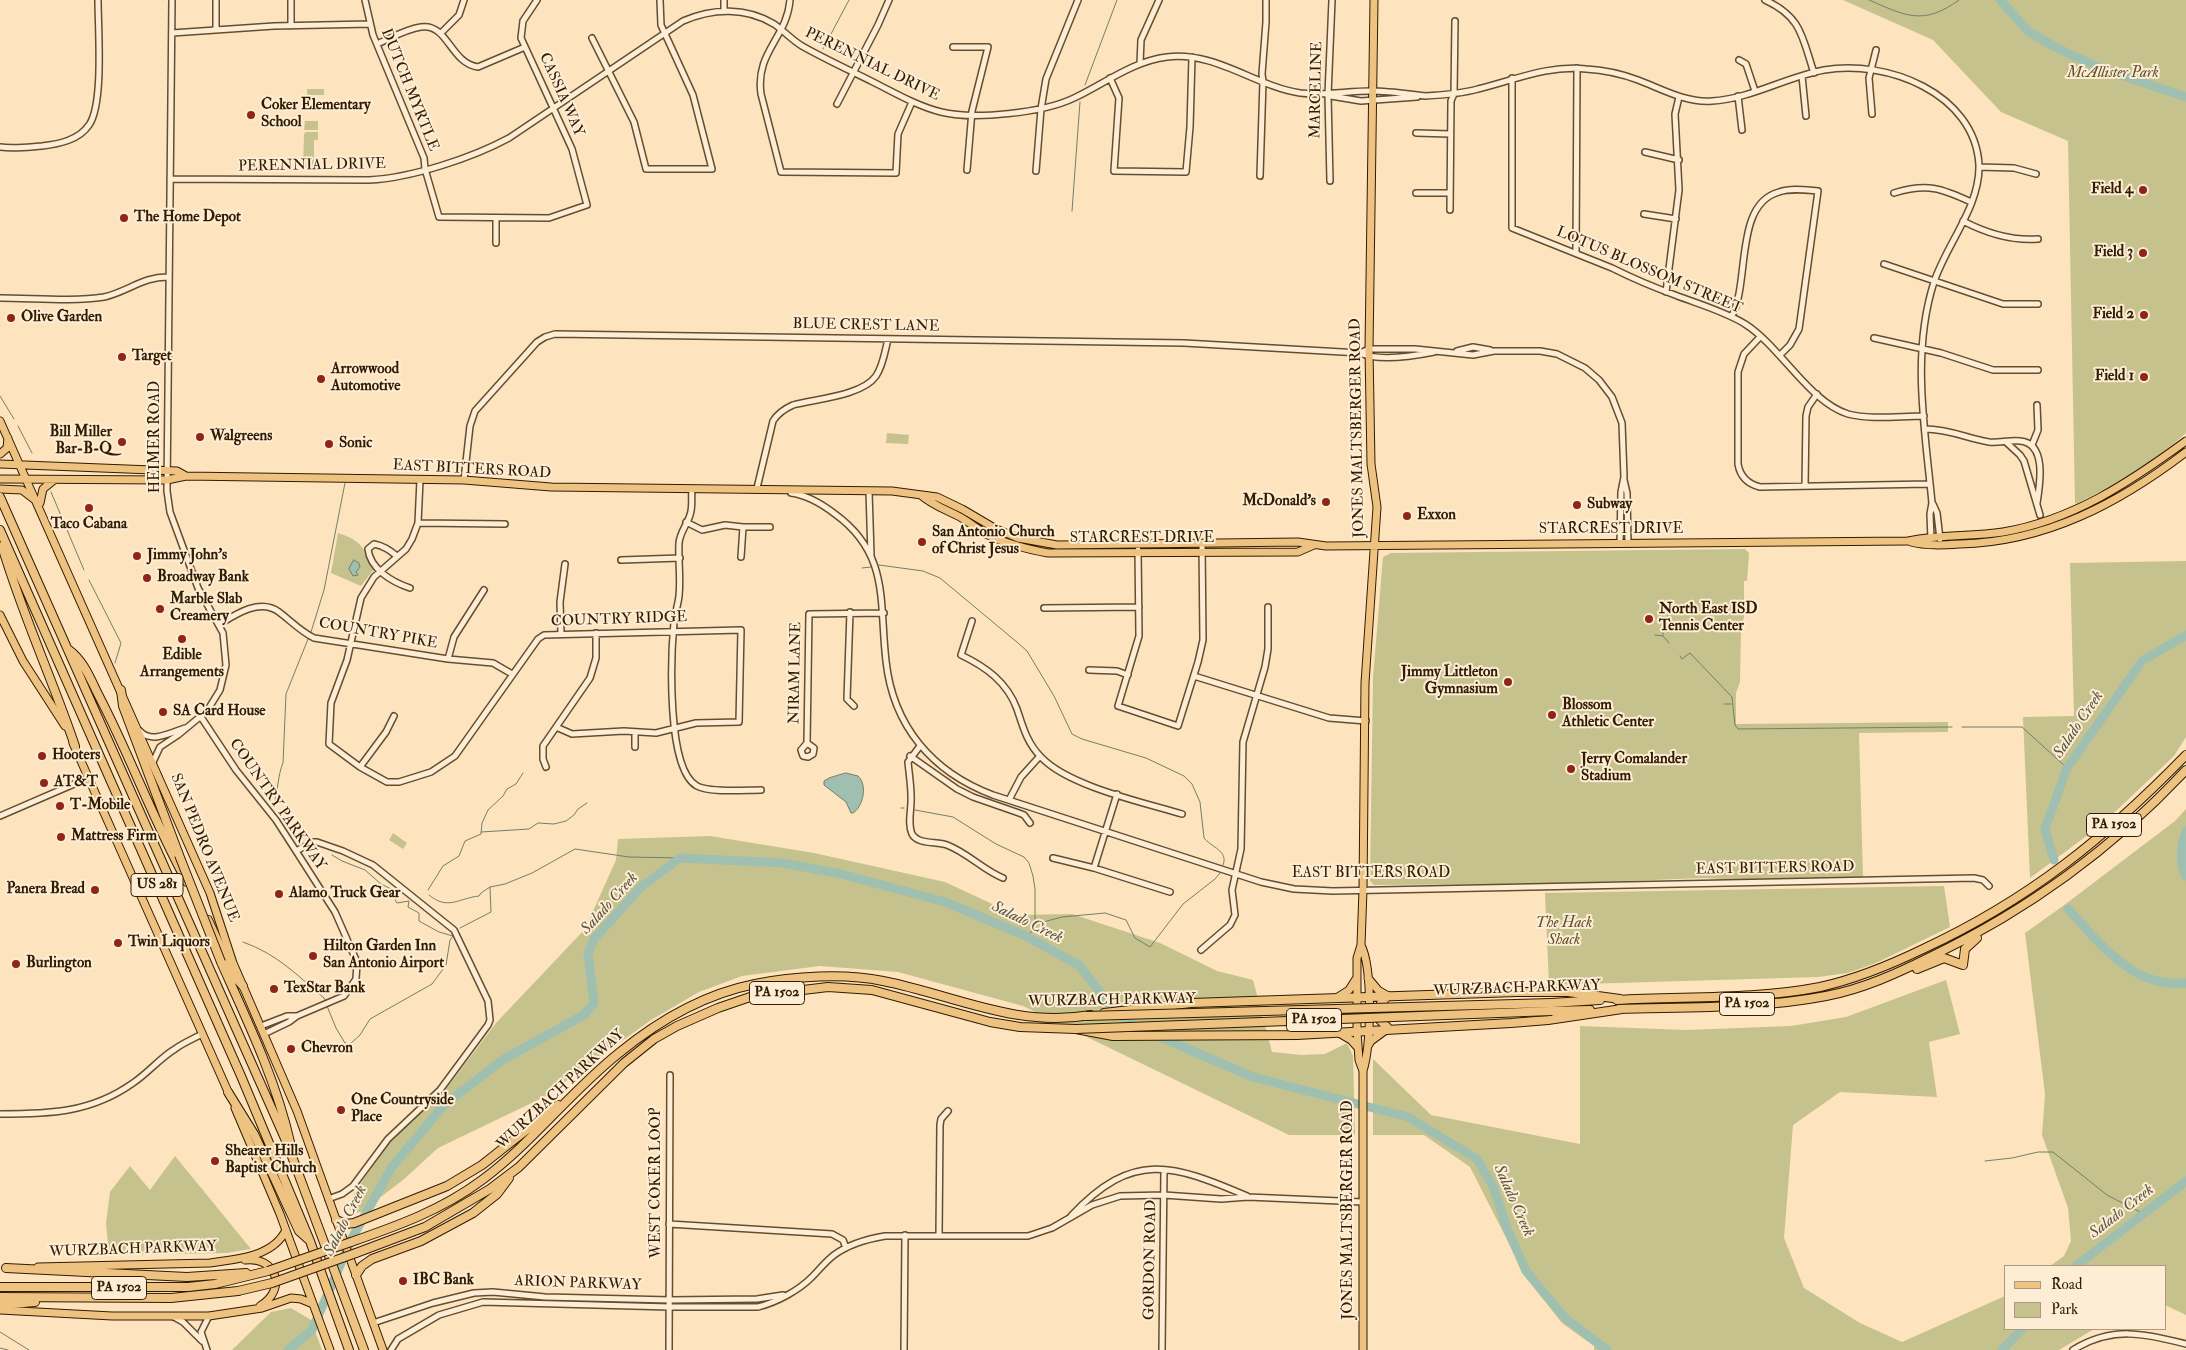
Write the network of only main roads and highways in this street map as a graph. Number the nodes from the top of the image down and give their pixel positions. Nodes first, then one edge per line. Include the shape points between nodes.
1 (1374, 0) edge
2 (0, 421) edge
3 (8, 437) junction
4 (2186, 441) edge
5 (2186, 452) edge
6 (0, 454) edge
7 (0, 464) edge
8 (21, 464) junction
9 (186, 476) junction
10 (0, 479) edge
11 (27, 479) junction
12 (54, 480) junction
13 (2124, 484) junction
14 (757, 488) joint
15 (0, 489) edge
16 (922, 496) junction
17 (1, 498) edge
18 (40, 506) junction
19 (2100, 508) junction
20 (979, 519) junction
21 (974, 526) junction
22 (0, 530) edge
23 (0, 538) edge
24 (1022, 539) junction
25 (1940, 541) junction
26 (1314, 545) junction
27 (1374, 546) junction
28 (1020, 548) junction
29 (0, 615) edge
30 (68, 649) junction
31 (121, 690) junction
32 (74, 746) junction
33 (2186, 755) edge
34 (2186, 770) edge
35 (1998, 923) junction
36 (1361, 945) junction
37 (1357, 976) junction
38 (1368, 978) junction
39 (1870, 983) junction
40 (243, 986) junction
41 (1388, 996) junction
42 (1357, 998) junction
43 (1368, 998) junction
44 (1336, 999) junction
45 (1620, 999) junction
46 (1622, 1009) junction
47 (1086, 1016) junction
48 (1388, 1028) junction
49 (1076, 1029) junction
50 (1368, 1030) junction
51 (1357, 1031) junction
52 (1337, 1032) junction
53 (1368, 1046) junction
54 (1358, 1048) junction
55 (1364, 1071) junction
56 (580, 1090) junction
57 (228, 1092) junction
58 (294, 1161) junction
59 (518, 1167) junction
60 (336, 1220) junction
61 (286, 1230) junction
62 (310, 1241) junction
63 (230, 1260) junction
64 (3, 1268) edge
65 (356, 1275) junction
66 (237, 1277) junction
67 (0, 1287) edge
68 (0, 1296) edge
69 (65, 1298) junction
70 (313, 1304) junction
71 (0, 1305) edge
72 (256, 1308) junction
73 (0, 1310) edge
74 (330, 1350) edge
75 (349, 1350) edge
76 (364, 1350) edge
77 (383, 1350) edge
78 (1363, 1350) edge

1 - 27 main road, JONES MALTSBERGER ROAD via 1369,349 1372,464 1377,508
2 - 3 main road, SAN PEDRO AVENUE
3 - 6 main road via 7,448
3 - 8 main road, SAN PEDRO AVENUE
4 - 13 main road, STARCREST DRIVE
5 - 19 main road, STARCREST DRIVE
7 - 8 main road, EAST BITTERS ROAD
8 - 9 main road, EAST BITTERS ROAD via 177,471
8 - 11 main road, SAN PEDRO AVENUE
9 - 12 main road, EAST BITTERS ROAD via 167,480
9 - 14 main road, EAST BITTERS ROAD via 464,480 551,487
10 - 11 main road, EAST BITTERS ROAD
11 - 12 main road, EAST BITTERS ROAD
11 - 18 main road, SAN PEDRO AVENUE
12 - 18 main road via 42,491
13 - 19 main road
13 - 25 main road, STARCREST DRIVE via 2088,505 2050,520 1999,533
14 - 16 main road, STARCREST DRIVE via 892,491
15 - 18 main road via 24,491
16 - 20 main road, STARCREST DRIVE via 938,497
16 - 21 main road, STARCREST DRIVE
17 - 30 highway, US 281
18 - 31 main road, SAN PEDRO AVENUE
19 - 25 main road, STARCREST DRIVE via 2059,526 2010,540 1983,544
20 - 21 main road
20 - 24 main road, STARCREST DRIVE
21 - 28 main road, STARCREST DRIVE
22 - 62 highway, US 281
23 - 32 highway
24 - 26 main road, STARCREST DRIVE via 1057,545 1298,542
24 - 28 main road
25 - 27 main road, STARCREST DRIVE
26 - 27 main road, STARCREST DRIVE
26 - 28 main road, STARCREST DRIVE via 1298,552 1138,554 1048,553
27 - 36 main road, JONES MALTSBERGER ROAD via 1365,682
29 - 32 main road via 23,661 58,712
30 - 40 highway via 79,658 107,711 172,854 234,976
30 - 58 highway, US 281
31 - 40 main road, SAN PEDRO AVENUE via 210,892
31 - 58 highway, bridge via 123,706 179,855 268,1074
32 - 57 main road
33 - 45 highway, WURZBACH PARKWAY / PA 1502 via 2095,842 2043,882 1992,914 1900,960 1866,974 1781,993
34 - 35 highway, WURZBACH PARKWAY / PA 1502 via 2148,809 2096,854
35 - 39 highway, WURZBACH PARKWAY / PA 1502 via 1915,965
35 - 39 highway via 1968,945 1963,965 1944,958 1899,977
36 - 37 main road, JONES MALTSBERGER ROAD
36 - 38 main road, JONES MALTSBERGER ROAD via 1367,958
37 - 42 main road, JONES MALTSBERGER ROAD
37 - 44 main road via 1349,990
38 - 41 main road
38 - 43 main road, JONES MALTSBERGER ROAD
39 - 46 highway, WURZBACH PARKWAY / PA 1502 via 1797,1001
40 - 60 main road, SAN PEDRO AVENUE via 297,1112
41 - 43 highway
41 - 45 highway via 1568,992
41 - 48 highway via 1380,1008 1380,1020
42 - 43 highway
42 - 44 highway
42 - 51 main road, JONES MALTSBERGER ROAD
43 - 50 main road, JONES MALTSBERGER ROAD
44 - 47 highway, bridge via 1191,1003
45 - 47 highway, WURZBACH PARKWAY / PA 1502, bridge
46 - 48 highway via 1519,1023
46 - 49 highway, WURZBACH PARKWAY / PA 1502, bridge
47 - 56 highway, WURZBACH PARKWAY / PA 1502 via 1013,1016 883,981 806,976 754,984 677,1013 618,1054
48 - 50 highway
48 - 53 main road
49 - 52 highway, bridge via 1113,1036
49 - 59 highway, WURZBACH PARKWAY / PA 1502 via 1020,1027 990,1022 872,990 828,987 754,996 718,1008 654,1039 624,1063
50 - 51 highway
50 - 53 main road, JONES MALTSBERGER ROAD
51 - 52 highway
51 - 54 main road, JONES MALTSBERGER ROAD
52 - 54 main road
53 - 55 main road, JONES MALTSBERGER ROAD
54 - 55 main road, JONES MALTSBERGER ROAD
55 - 78 main road, JONES MALTSBERGER ROAD
56 - 60 highway via 482,1165 448,1186 354,1224
56 - 66 highway, WURZBACH PARKWAY / PA 1502, bridge via 488,1175 441,1207 408,1222 268,1271
57 - 61 main road
57 - 62 highway via 254,1134 299,1231
58 - 76 highway, US 281, bridge
59 - 65 highway via 497,1194 473,1213 420,1241 372,1259
59 - 69 highway, WURZBACH PARKWAY / PA 1502, bridge via 490,1189 425,1227 280,1280 238,1291 171,1298
60 - 65 main road, SAN PEDRO AVENUE, bridge
61 - 63 main road, WURZBACH PARKWAY via 271,1249
61 - 70 main road
62 - 75 highway, US 281
63 - 64 main road, WURZBACH PARKWAY
63 - 72 main road via 261,1260 272,1271 276,1285 274,1293
64 - 66 highway
65 - 77 main road, SAN PEDRO AVENUE
66 - 67 highway, WURZBACH PARKWAY / PA 1502 via 188,1287
68 - 69 highway, WURZBACH PARKWAY / PA 1502
69 - 71 highway
70 - 72 main road via 294,1298
70 - 74 main road
72 - 73 main road via 209,1316 112,1316

